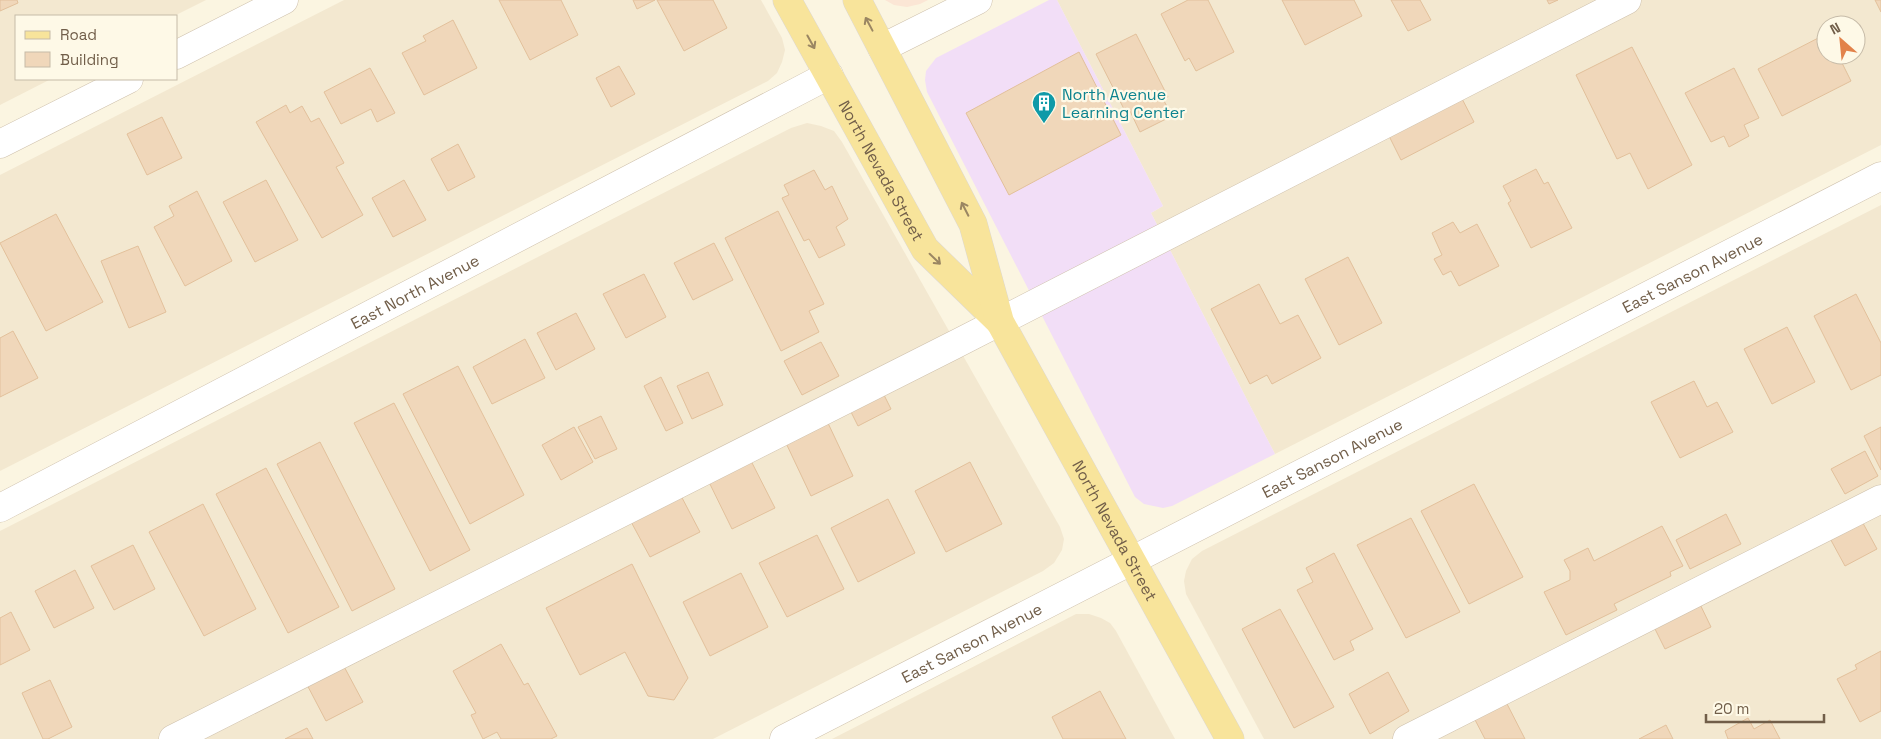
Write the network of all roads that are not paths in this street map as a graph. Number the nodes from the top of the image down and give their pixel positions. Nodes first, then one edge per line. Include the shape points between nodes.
1 (284, 0) edge
2 (787, 0) edge
3 (857, 0) edge
4 (978, 0) edge
5 (1627, 0) edge
6 (882, 48) junction
7 (178, 54) edge
8 (829, 75) junction
9 (127, 80) edge
10 (0, 144) edge
11 (1881, 176) edge
12 (1000, 322) junction
13 (1881, 499) edge
14 (0, 508) edge
15 (1133, 560) junction
16 (174, 739) edge
17 (784, 739) edge
18 (1230, 739) edge
19 (1408, 739) edge

1 - 7 street
2 -> 8 main road, North Nevada Street
6 -> 3 main road, North Nevada Street
4 - 6 street
5 - 12 street
12 -> 6 main road, North Nevada Street via 973,224
8 -> 12 main road, North Nevada Street via 925,249
8 - 14 street, East North Avenue
9 - 10 street
11 - 15 street, East Sanson Avenue
12 - 15 main road, North Nevada Street
12 - 16 street
13 - 19 street
15 - 17 street, East Sanson Avenue
15 - 18 main road, North Nevada Street

